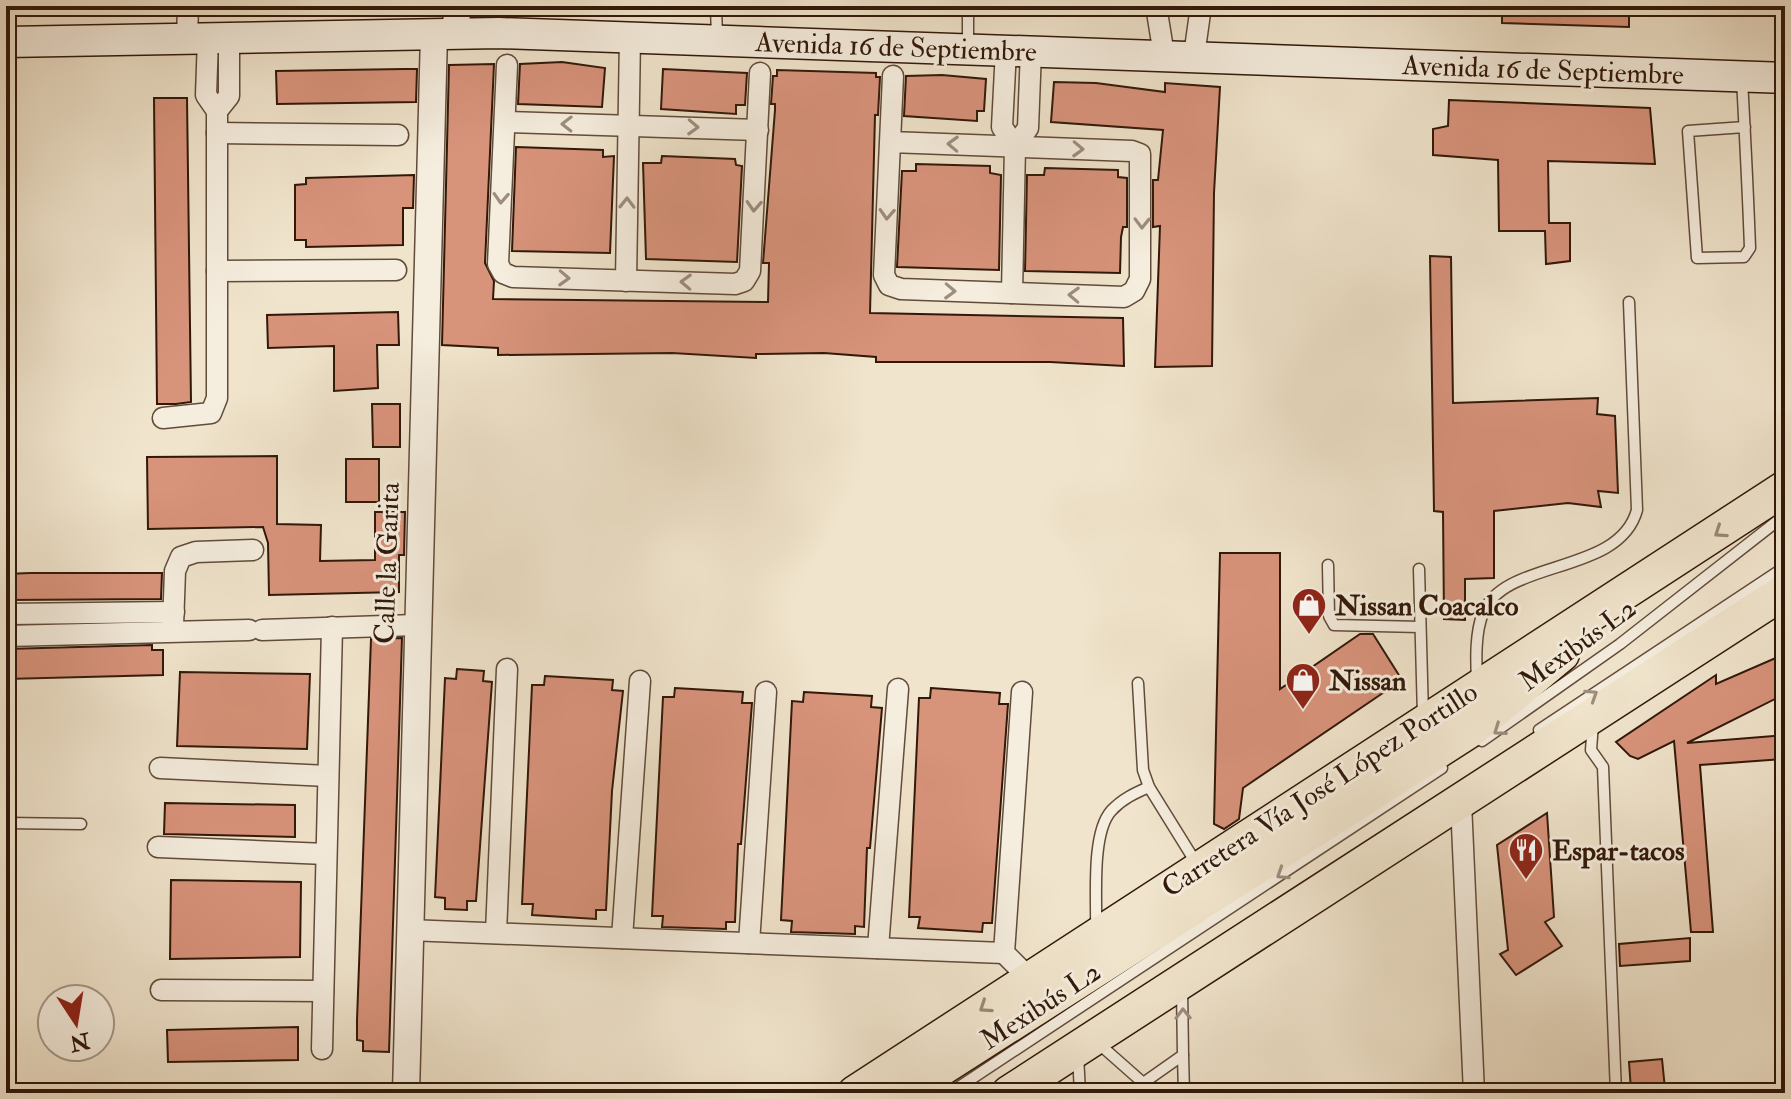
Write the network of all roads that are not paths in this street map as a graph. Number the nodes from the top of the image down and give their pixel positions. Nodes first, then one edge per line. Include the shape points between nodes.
1 (188, 6) edge
2 (716, 6) edge
3 (968, 6) edge
4 (1156, 6) edge
5 (1201, 6) edge
6 (449, 25) edge
7 (630, 37) junction
8 (208, 38) junction
9 (717, 40) junction
10 (6, 42) edge
11 (968, 48) junction
12 (1019, 50) junction
13 (1164, 55) junction
14 (1194, 56) junction
15 (507, 65) dead end
16 (760, 73) dead end
17 (893, 76) dead end
18 (1742, 77) junction
19 (1785, 78) edge
20 (505, 122) junction
21 (629, 125) junction
22 (1745, 127) junction
23 (758, 130) junction
24 (217, 133) junction
25 (398, 135) dead end
26 (890, 142) junction
27 (1015, 146) junction
28 (396, 270) dead end
29 (217, 271) junction
30 (626, 281) junction
31 (1012, 293) junction
32 (1629, 302) dead end
33 (163, 418) dead end
34 (1785, 488) edge
35 (1785, 515) edge
36 (253, 550) dead end
37 (1684, 556) junction
38 (1328, 565) dead end
39 (1785, 567) edge
40 (1419, 569) dead end
41 (1785, 591) edge
42 (174, 612) junction
43 (6, 614) edge
44 (416, 625) junction
45 (332, 627) junction
46 (1420, 627) junction
47 (172, 634) junction
48 (6, 636) edge
49 (507, 669) dead end
50 (640, 681) dead end
51 (1138, 683) dead end
52 (1477, 687) junction
53 (898, 689) dead end
54 (766, 692) dead end
55 (1022, 692) dead end
56 (1593, 715) junction
57 (1423, 722) junction
58 (1533, 734) dead end
59 (1473, 737) junction
60 (1449, 764) dead end
61 (160, 768) dead end
62 (328, 776) junction
63 (1149, 787) junction
64 (1461, 803) junction
65 (6, 823) edge
66 (81, 824) dead end
67 (158, 847) dead end
68 (326, 854) junction
69 (1199, 867) junction
70 (408, 930) junction
71 (496, 933) junction
72 (1095, 934) junction
73 (622, 938) junction
74 (749, 943) junction
75 (878, 948) junction
76 (1004, 953) junction
77 (1192, 966) junction
78 (1029, 978) junction
79 (161, 990) dead end
80 (323, 991) junction
81 (1085, 1042) junction
82 (322, 1049) dead end
83 (1183, 1055) junction
84 (1141, 1081) junction
85 (1006, 1089) edge
86 (406, 1093) edge
87 (855, 1093) edge
88 (903, 1093) edge
89 (950, 1093) edge
90 (1080, 1093) edge
91 (1129, 1093) edge
92 (1184, 1093) edge
93 (1474, 1093) edge
94 (1616, 1093) edge

1 - 8 street
2 - 9 lane
3 - 11 lane
4 - 13 street
5 - 14 street
6 - 7 main road, Avenida 16 de Septiembre
6 - 8 main road, Avenida 16 de Septiembre
6 - 44 street, Calle la Garita
7 - 9 main road, Avenida 16 de Septiembre
7 - 21 street
8 - 10 main road, Avenida 16 de Septiembre
8 - 24 street via 206,95 217,111
9 - 11 main road, Avenida 16 de Septiembre
11 - 12 main road, Avenida 16 de Septiembre
12 - 13 main road, Avenida 16 de Septiembre
12 - 27 street via 1002,127
13 - 14 main road, Avenida 16 de Septiembre
14 - 18 main road, Avenida 16 de Septiembre
15 - 20 street
16 - 23 street
17 - 26 street
18 - 19 main road, Avenida 16 de Septiembre
18 - 22 lane
21 -> 20 street
20 -> 30 street via 498,264 503,273
21 -> 23 street
30 -> 21 street
22 - 22 lane via 1688,131 1697,258 1748,254
23 -> 30 street via 750,271 744,281
24 - 25 street
24 - 29 street
27 -> 26 street
26 -> 31 street via 884,275 889,285
27 - 31 street
27 -> 31 street via 1132,151 1143,159 1140,279 1134,291 1124,297
28 - 29 street
29 - 33 street via 217,398 211,413
32 - 52 lane via 1637,510 1633,524 1621,537 1571,565 1495,595 1483,613
34 -> 37 main road, Carretera Vía José López Portillo
35 -> 59 lane, Mexibús L2 via 1620,644
36 - 42 street via 181,557 175,571
37 - 52 main road, Carretera Vía José López Portillo
37 - 59 main road
38 - 46 lane via 1329,616 1334,625
58 -> 39 lane, Mexibús L2
40 - 46 lane
41 - 56 main road
42 - 43 street
42 - 47 street
44 - 45 street
44 - 70 street, Calle la Garita
45 - 47 street
45 - 62 street
46 - 57 lane
47 - 48 street
49 - 71 street
50 - 73 street
51 - 63 lane via 1143,770
52 - 57 main road, Carretera Vía José López Portillo
53 - 75 street
54 - 74 street
55 - 76 street
56 - 64 main road
56 - 94 lane via 1591,750 1603,767
57 - 69 main road, Carretera Vía José López Portillo
59 - 88 main road
60 -> 89 lane, Mexibús L2
61 - 62 street
62 - 68 street
63 - 69 lane
63 - 72 lane via 1109,813 1098,846
64 - 77 main road
64 - 93 street
65 - 66 lane
67 - 68 street
68 - 80 street
69 - 72 main road, Carretera Vía José López Portillo
70 - 71 street
70 - 86 street, Calle la Garita
71 - 73 street
72 - 78 main road, Carretera Vía José López Portillo
73 - 74 street
74 - 75 street
75 - 76 street
76 - 78 street
77 - 81 main road
83 -> 77 lane
77 - 85 lane, Mexibús L2
78 -> 87 main road, Carretera Vía José López Portillo
79 - 80 street
80 - 82 street
81 - 84 lane
81 - 85 main road
81 - 90 lane
83 - 84 lane
83 - 92 lane
84 - 91 lane

